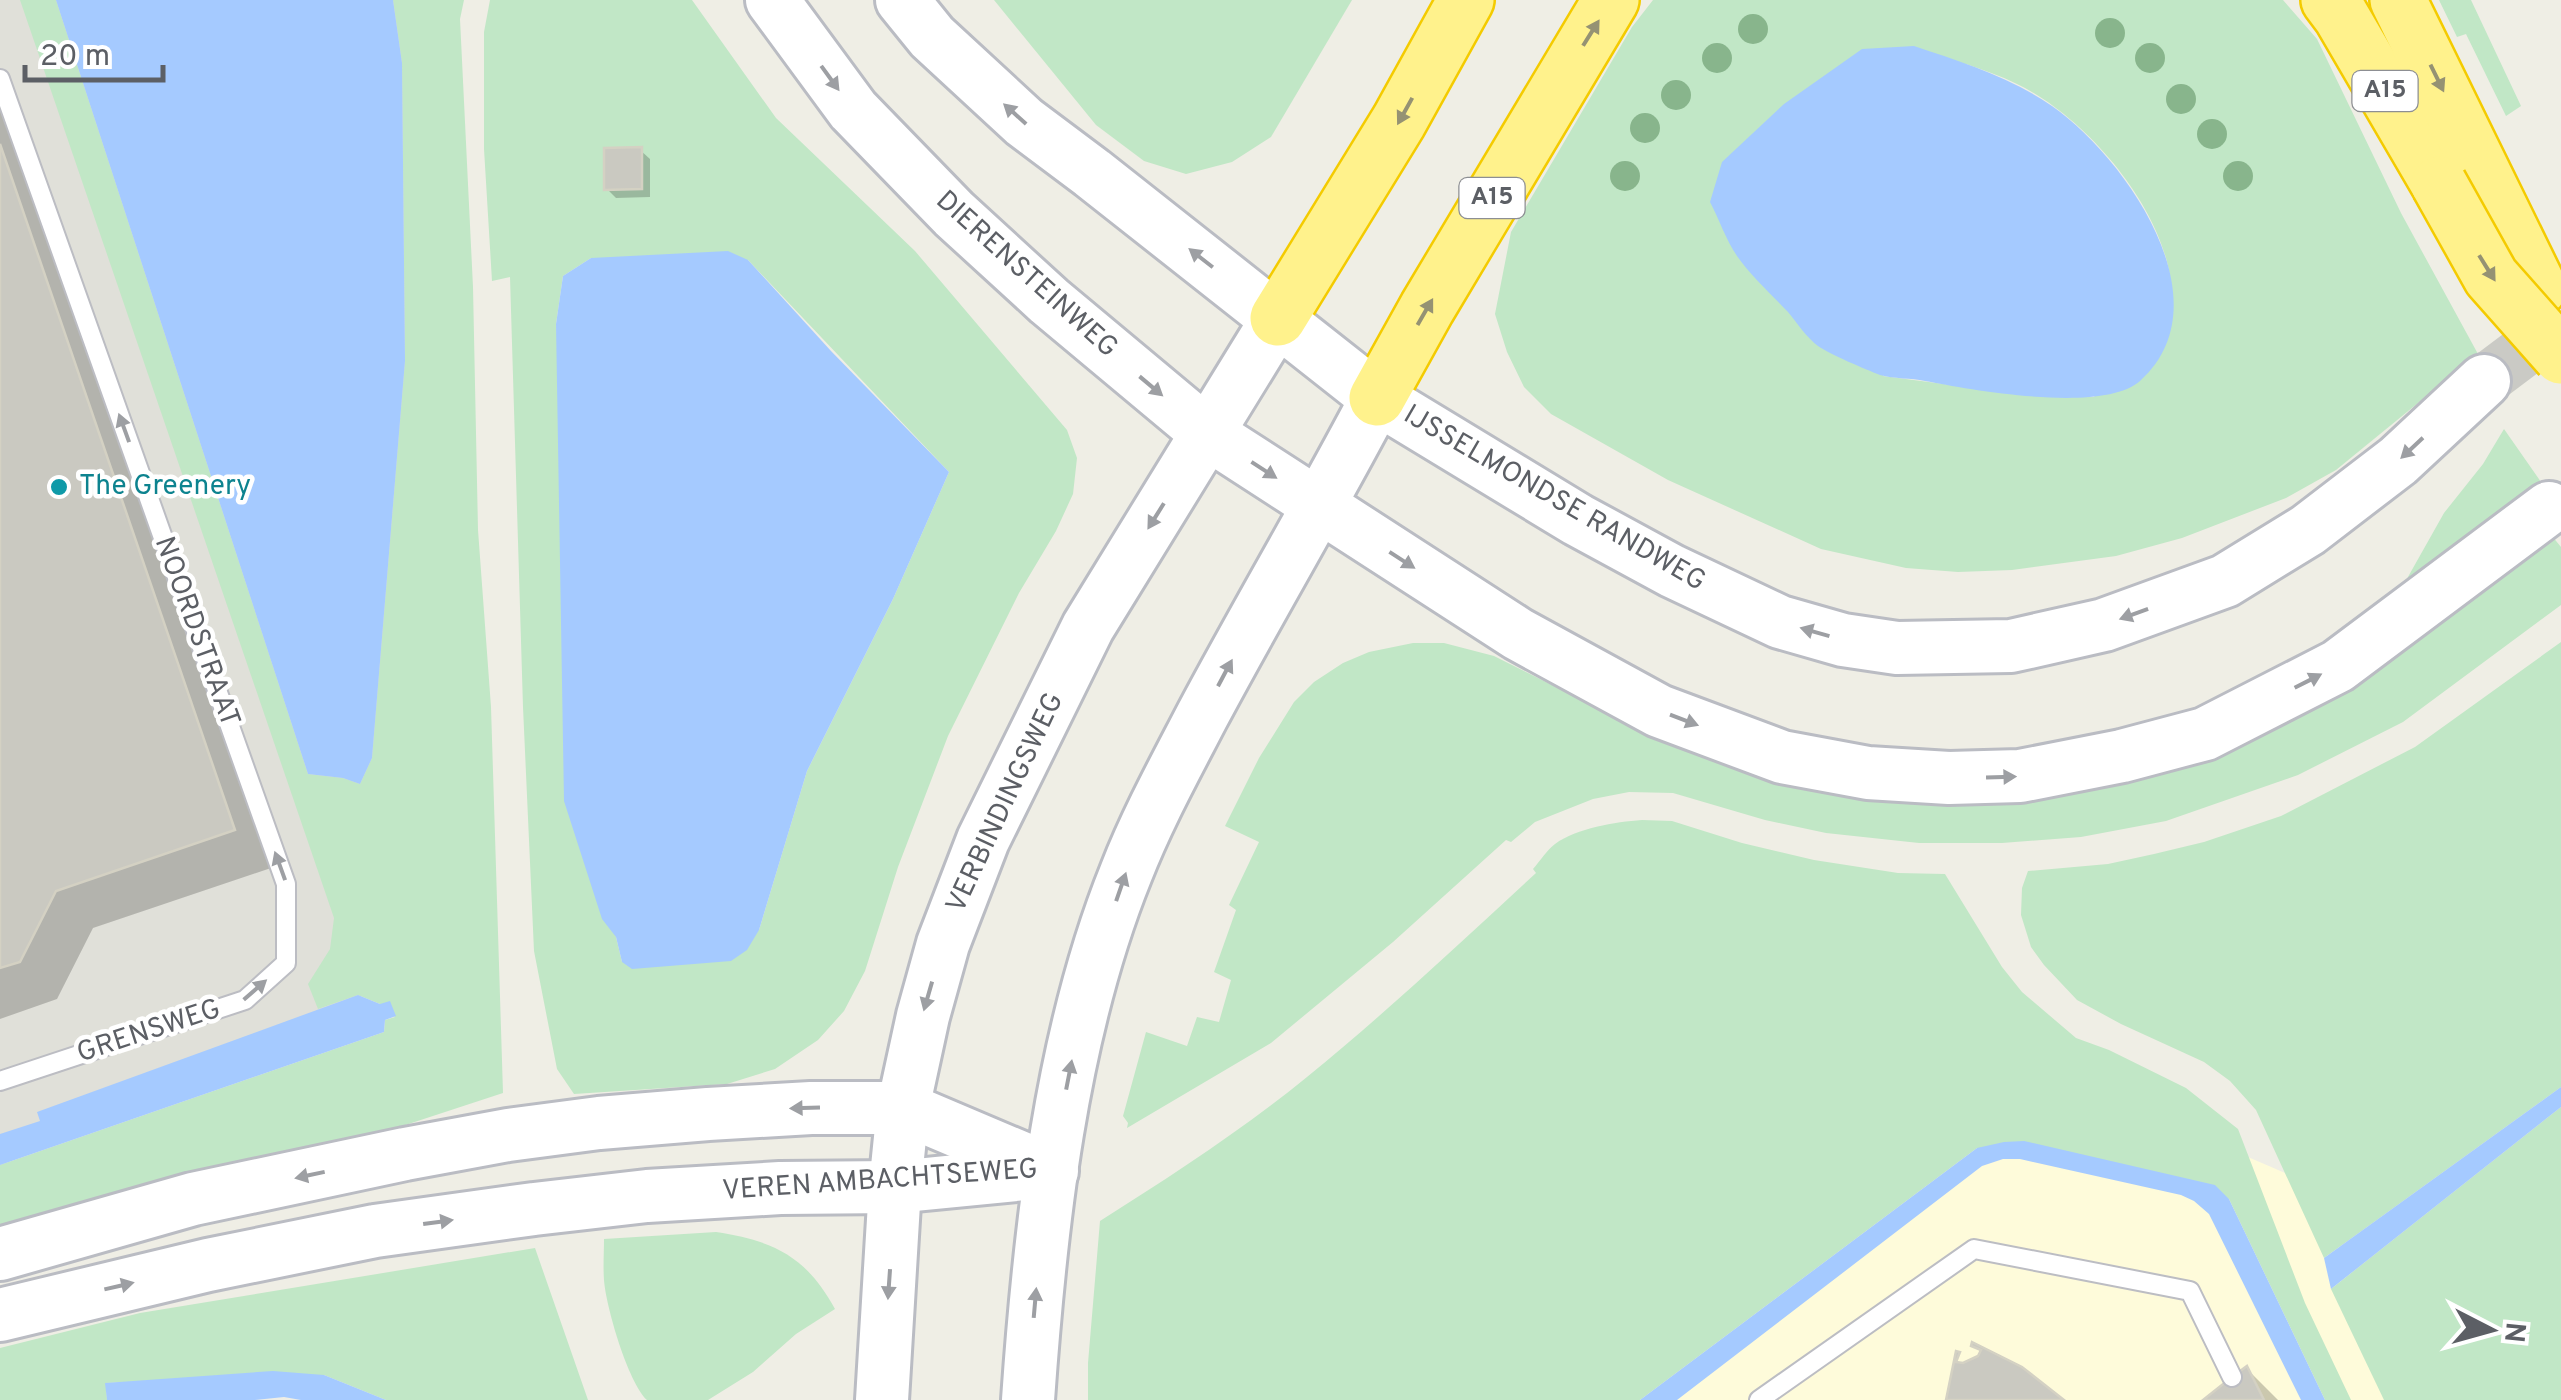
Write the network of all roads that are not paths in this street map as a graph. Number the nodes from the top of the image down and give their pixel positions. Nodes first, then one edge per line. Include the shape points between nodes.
1 (772, 0) edge
2 (902, 0) edge
3 (1466, 0) edge
4 (1611, 0) edge
5 (2328, 0) edge
6 (2398, 0) edge
7 (0, 79) edge
8 (2457, 170) junction
9 (1278, 318) junction
10 (2561, 331) edge
11 (2561, 356) edge
12 (2484, 381) tunnel mouth
13 (1377, 398) junction
14 (1208, 433) junction
15 (1320, 507) junction
16 (2549, 508) dead end
17 (286, 963) joint
18 (0, 1081) edge
19 (903, 1108) junction
20 (1052, 1171) junction
21 (895, 1187) junction
22 (0, 1254) edge
23 (0, 1314) edge
24 (2232, 1377) dead end
25 (882, 1400) edge
26 (1028, 1400) edge
27 (1759, 1400) edge

1 -> 14 main road, DIERENSTEINWEG via 854,110 954,214
9 -> 2 main road via 1024,122
3 -> 9 highway
13 -> 4 highway, A15
5 - 8 highway, A15
6 -> 8 highway, A15
17 -> 7 lane, NOORDSTRAAT via 286,884
8 - 10 highway, A15
8 -> 11 highway, A15, bridge via 2491,278
9 - 13 main road
9 - 14 main road, VERBINDINGSWEG
12 -> 13 main road, IJSSELMONDSE RANDWEG via 2398,461 2308,530 2226,581 2104,625 2010,646 1916,648 1843,640 1780,622 1578,520
13 - 15 main road
14 -> 15 main road, DIERENSTEINWEG
14 -> 19 main road, VERBINDINGSWEG via 1088,627 983,840 942,944
15 -> 16 main road via 1518,634 1658,711 1782,757 1868,773 1949,778 2020,776 2205,734 2338,666
20 -> 15 main road via 1090,979 1126,873 1179,759
18 -> 17 lane, GRENSWEG via 245,1000
19 - 20 main road, VEREN AMBACHTSEWEG
19 - 21 main road, VERBINDINGSWEG
19 -> 22 main road, VEREN AMBACHTSEWEG via 708,1114 508,1136 194,1200
20 - 21 main road, VEREN AMBACHTSEWEG
26 -> 20 main road
23 -> 21 main road, VEREN AMBACHTSEWEG via 403,1227 647,1196
21 -> 25 main road, VERBINDINGSWEG
24 - 27 lane via 2190,1291 1974,1249

